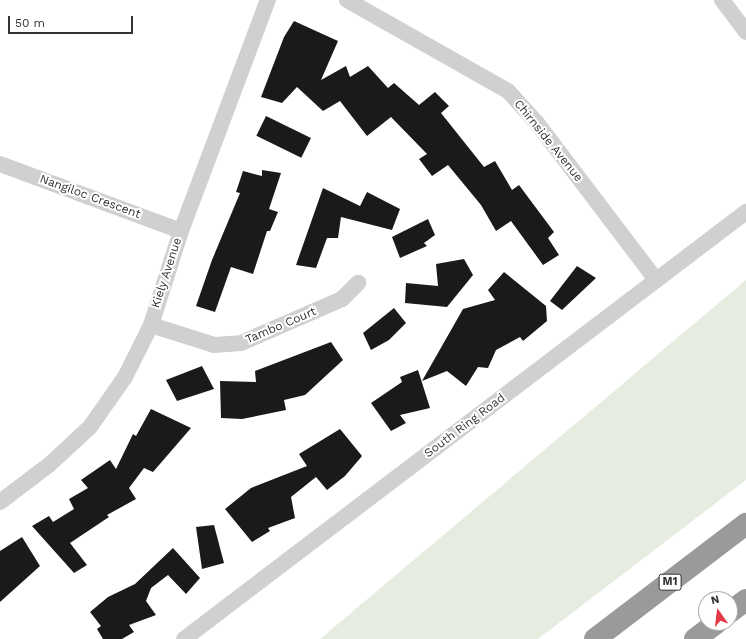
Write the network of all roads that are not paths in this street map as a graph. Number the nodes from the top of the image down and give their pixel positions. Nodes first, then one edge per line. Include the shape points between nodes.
1 (268, 0) edge
2 (347, 0) edge
3 (722, 0) edge
4 (746, 32) edge
5 (0, 164) edge
6 (746, 212) edge
7 (181, 231) junction
8 (656, 280) junction
9 (358, 283) dead end
10 (151, 325) junction
11 (0, 502) edge
12 (746, 524) edge
13 (706, 631) edge
14 (184, 639) edge
15 (595, 639) edge
16 (695, 639) edge

1 - 7 street, Kiely Avenue
2 - 8 street, Chirnside Avenue via 508,91 537,123
3 - 4 street
5 - 7 street, Nangiloc Crescent
6 - 8 street, South Ring Road
7 - 10 street, Kiely Avenue
8 - 14 street, South Ring Road
9 - 10 street, Tambo Court via 342,299 241,343 214,346
10 - 11 street, Kiely Avenue via 125,377 90,427 49,465
12 - 15 highway, M1
13 - 16 highway

